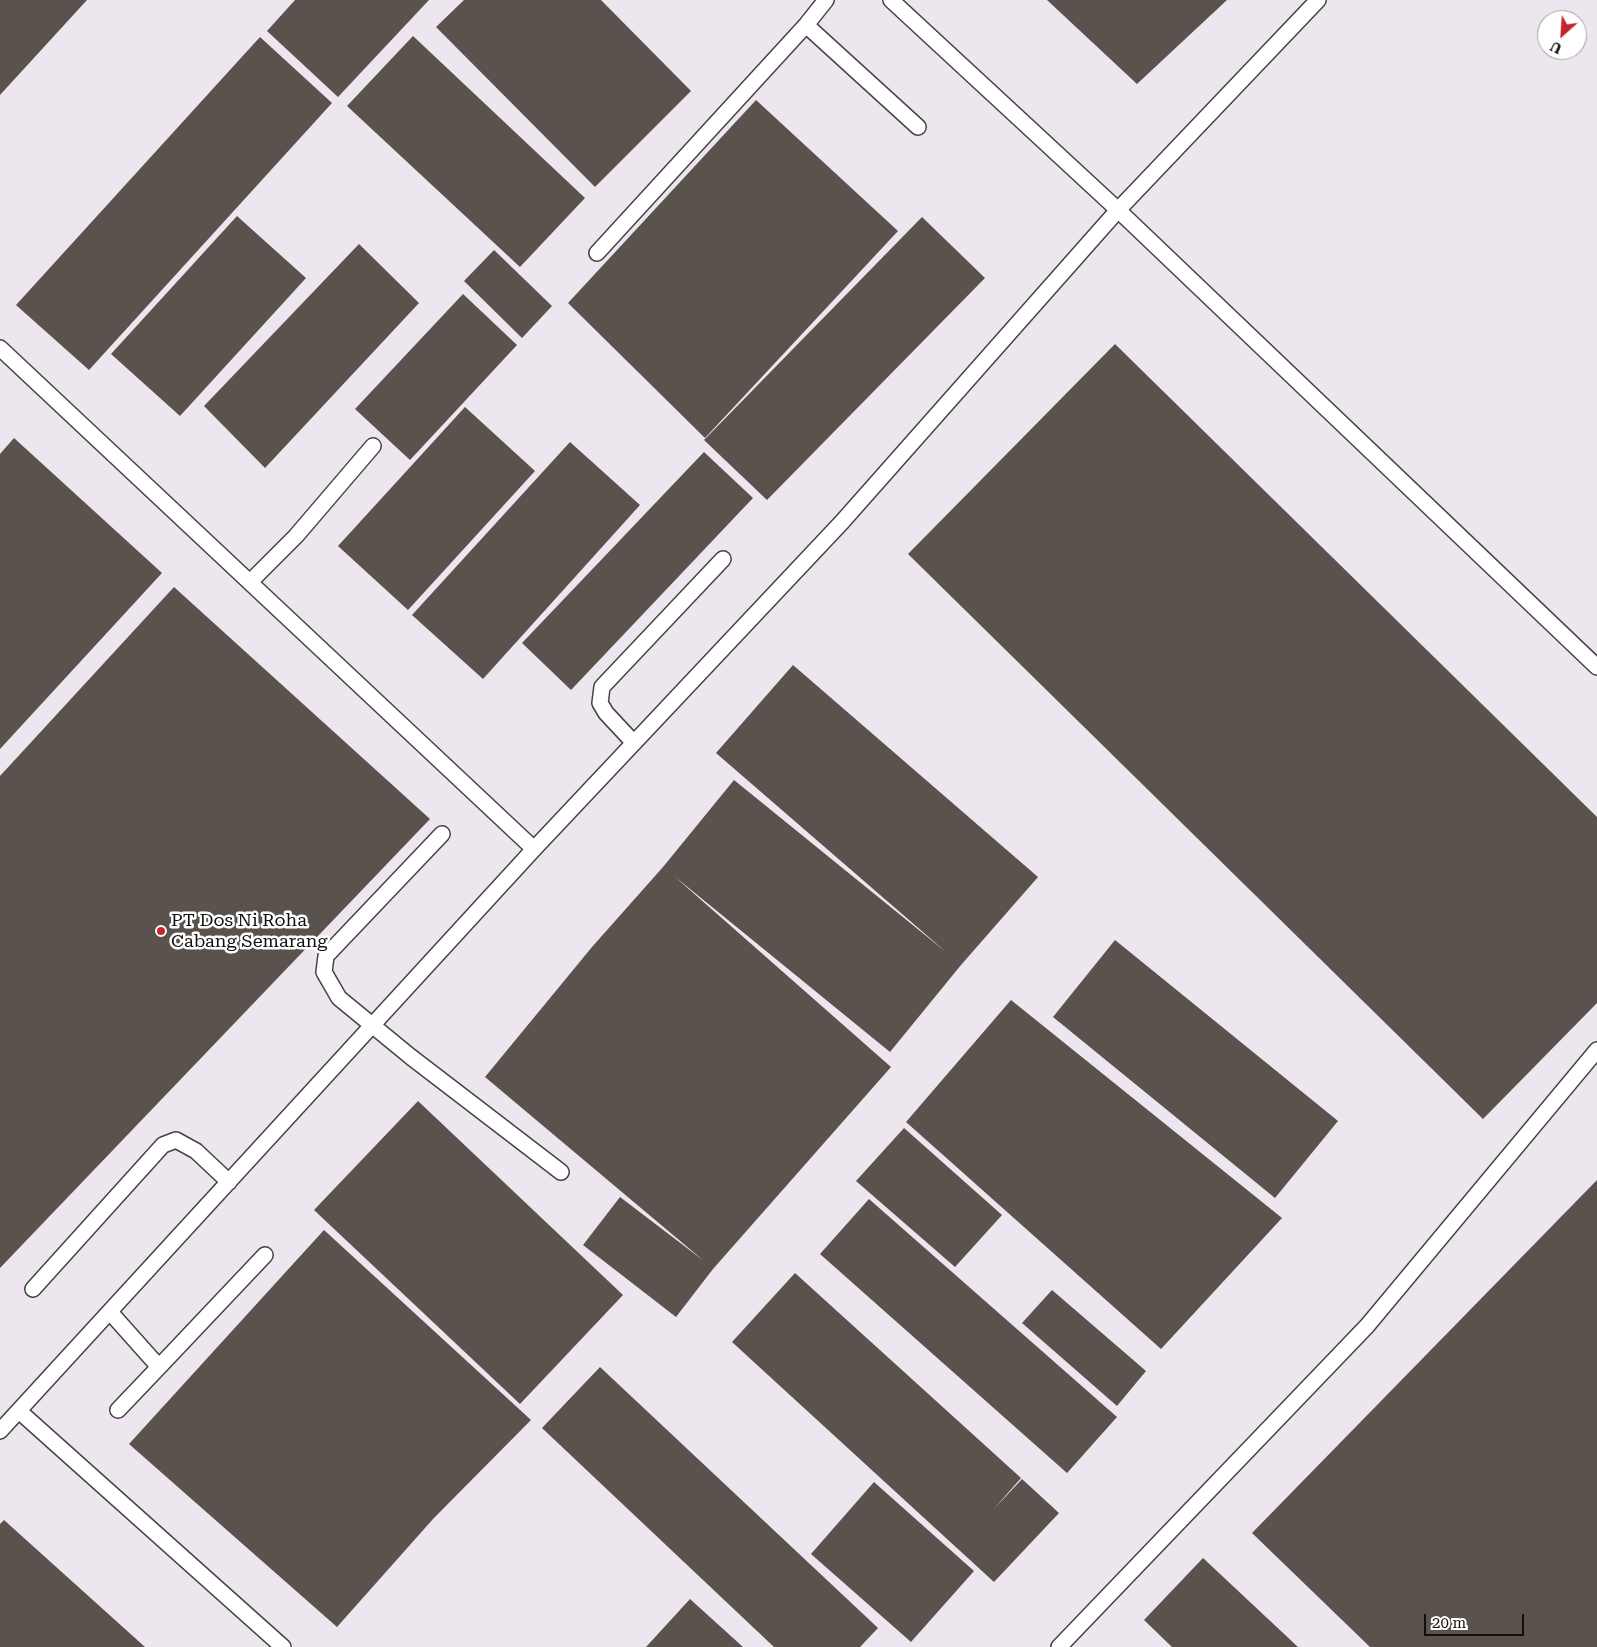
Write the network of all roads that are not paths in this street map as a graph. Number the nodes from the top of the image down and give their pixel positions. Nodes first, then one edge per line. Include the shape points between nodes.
1 (826, 0) edge
2 (891, 0) edge
3 (1318, 0) edge
4 (806, 25) junction
5 (918, 127) dead end
6 (1118, 210) junction
7 (597, 253) dead end
8 (0, 348) edge
9 (373, 446) dead end
10 (723, 559) dead end
11 (250, 582) junction
12 (1597, 668) edge
13 (634, 743) junction
14 (442, 834) dead end
15 (534, 849) junction
16 (374, 1026) junction
17 (1597, 1050) edge
18 (561, 1172) dead end
19 (229, 1182) junction
20 (265, 1255) dead end
21 (33, 1288) dead end
22 (110, 1312) junction
23 (159, 1367) junction
24 (19, 1410) junction
25 (118, 1410) dead end
26 (0, 1431) edge
27 (283, 1647) edge
28 (1059, 1647) edge

1 - 4 lane
2 - 6 lane
3 - 6 lane
4 - 5 lane
4 - 7 lane
6 - 12 lane
6 - 13 lane via 842,522
8 - 11 lane
9 - 11 lane via 296,536
10 - 13 lane via 602,687 600,703
11 - 15 lane
13 - 15 lane
14 - 16 lane via 326,956 324,972 339,998
15 - 16 lane
16 - 18 lane
16 - 19 lane
17 - 28 lane via 1367,1326
19 - 21 lane via 196,1151 176,1140 163,1144
19 - 22 lane
20 - 23 lane
22 - 23 lane
22 - 24 lane
23 - 25 lane
24 - 26 lane
24 - 27 lane

